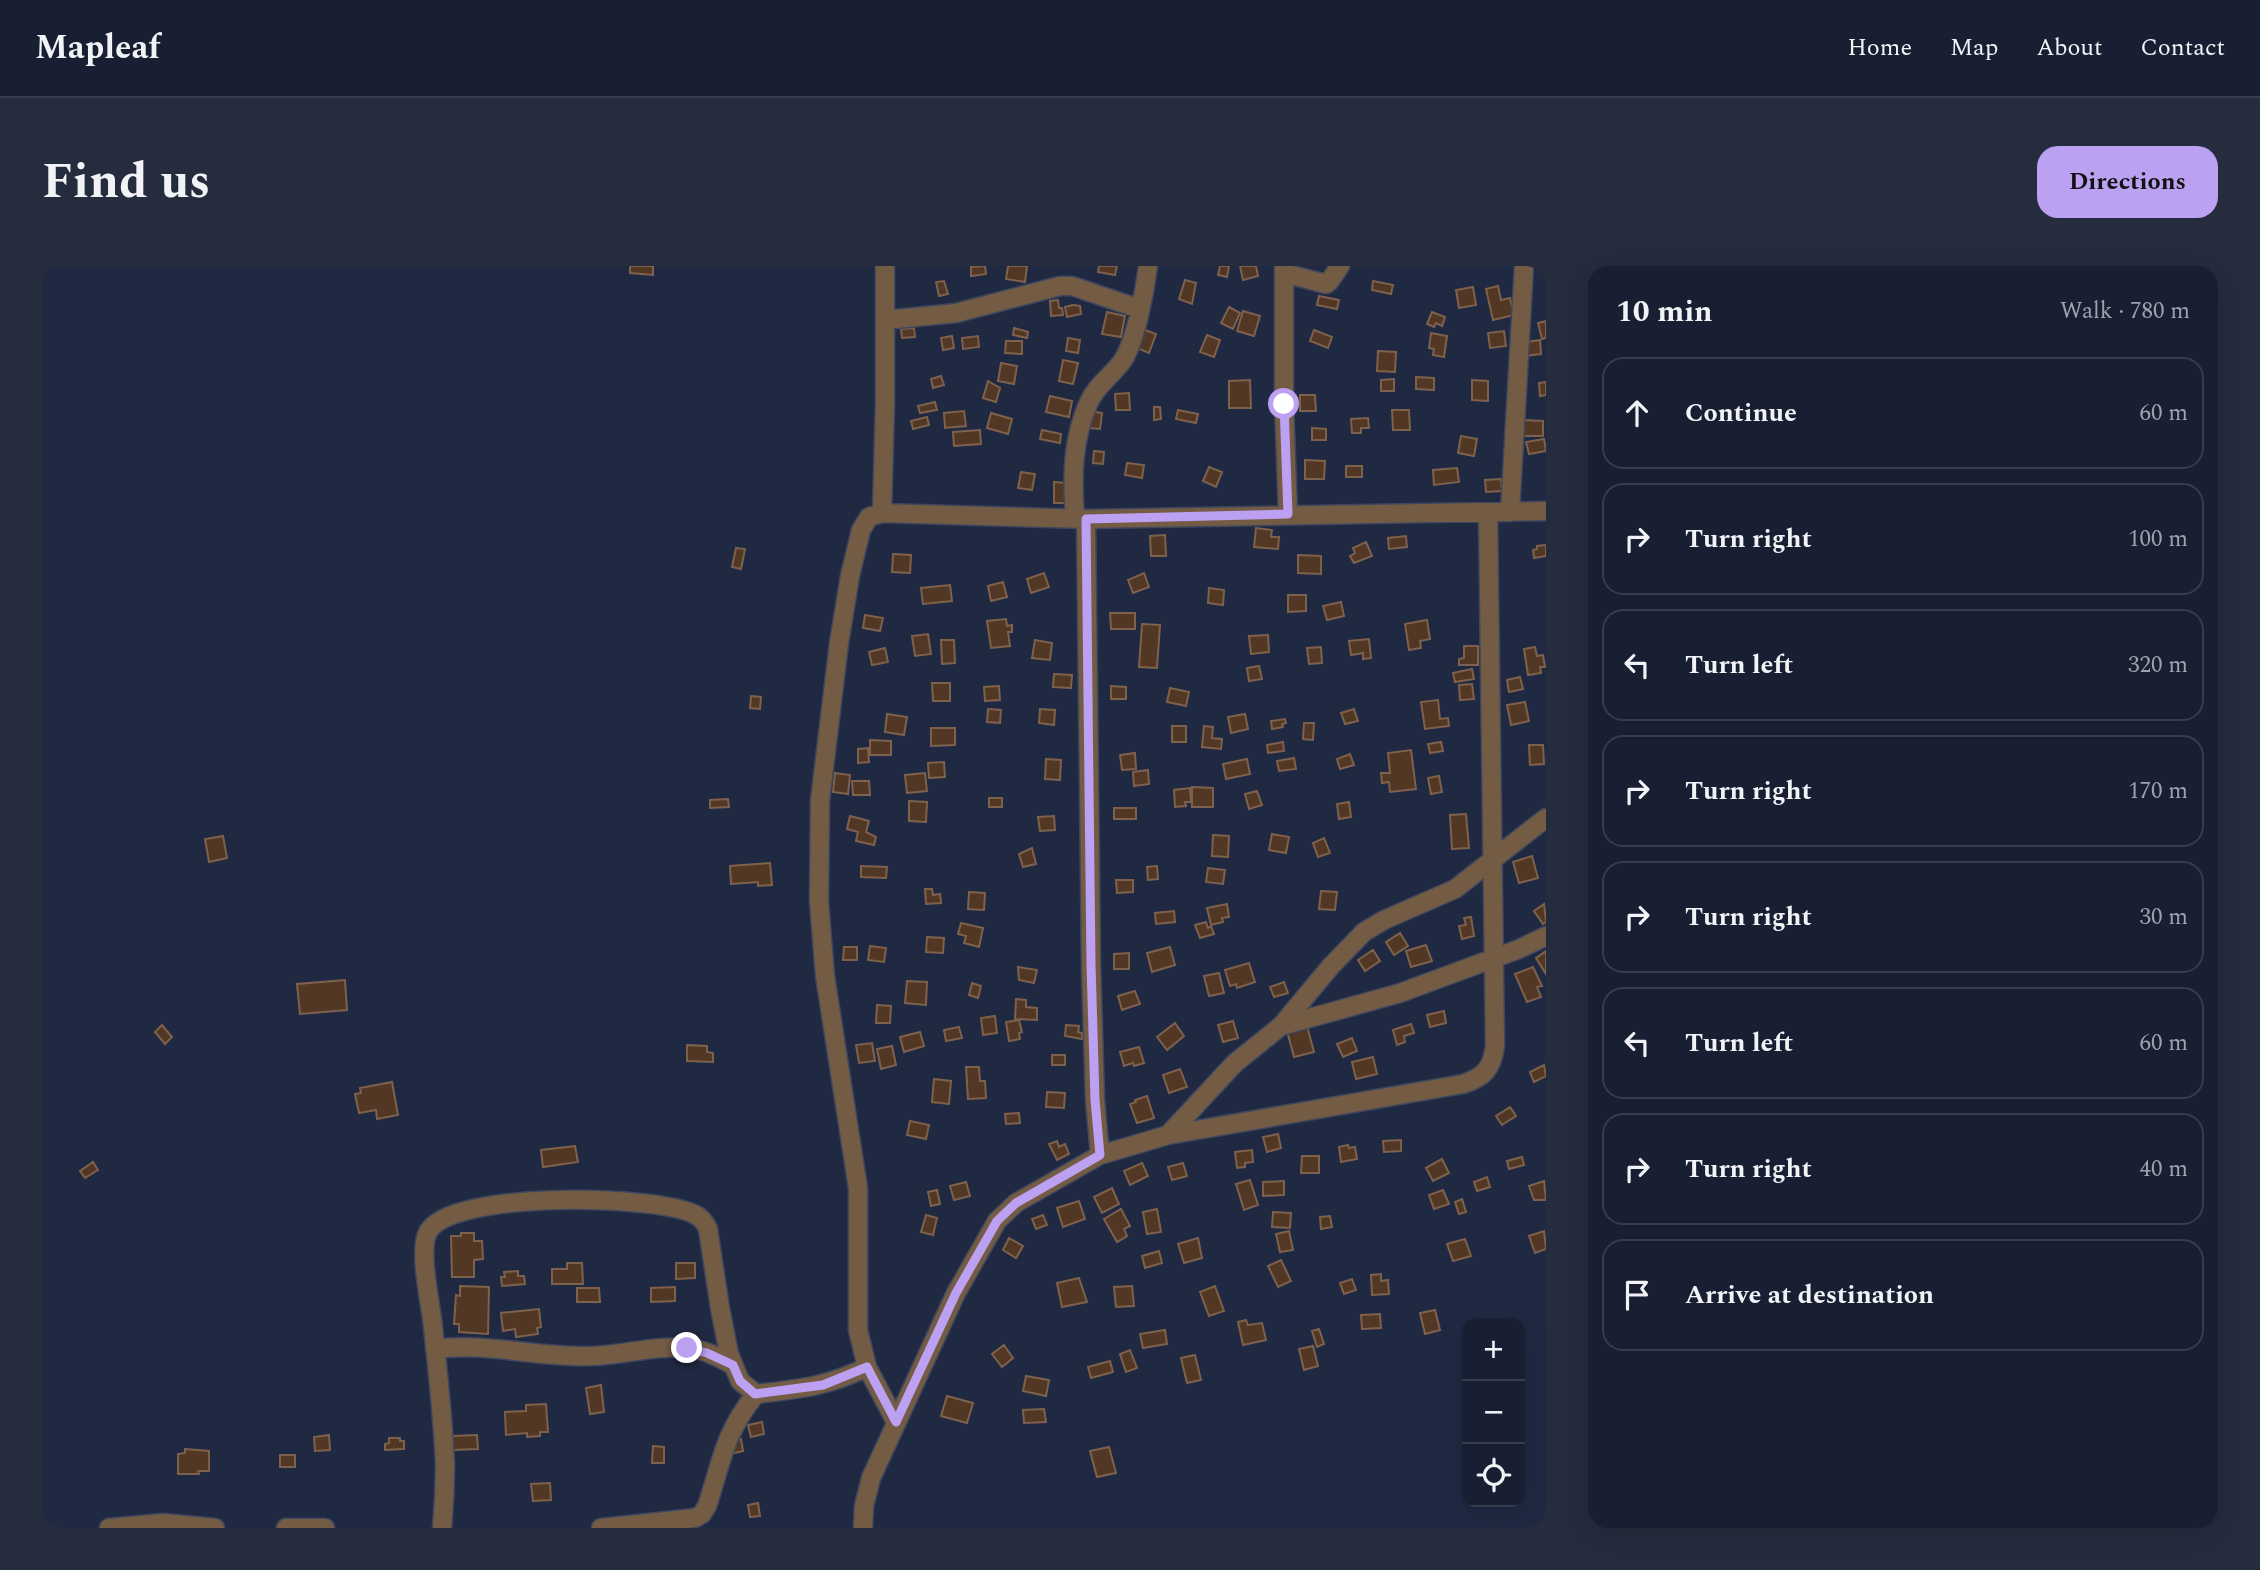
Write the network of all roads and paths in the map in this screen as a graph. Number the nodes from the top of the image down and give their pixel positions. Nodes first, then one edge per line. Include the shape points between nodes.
1 (885, 266) edge
2 (1148, 266) edge
3 (1340, 266) edge
4 (1524, 266) edge
5 (1284, 270) edge
6 (1140, 309) junction
7 (886, 320) junction
8 (1546, 511) edge
9 (1510, 512) junction
10 (881, 513) junction
11 (1488, 513) junction
12 (1288, 514) junction
13 (1081, 518) junction
14 (1546, 818) edge
15 (1492, 861) junction
16 (1546, 936) edge
17 (1495, 957) junction
18 (1281, 1026) junction
19 (1168, 1135) junction
20 (1100, 1155) junction
21 (435, 1349) junction
22 (733, 1365) junction
23 (867, 1367) junction
24 (755, 1394) junction
25 (896, 1422) junction
26 (109, 1528) edge
27 (215, 1528) edge
28 (286, 1528) edge
29 (326, 1528) edge
30 (442, 1528) edge
31 (601, 1528) edge
32 (863, 1528) edge

1 - 7 street
2 - 6 street
3 - 5 street via 1326,284
4 - 9 street
5 - 12 street
6 - 7 street via 1060,286 956,313
6 - 13 street via 1124,358 1094,392 1084,415 1072,469
7 - 10 street
8 - 9 street
9 - 11 street
10 - 13 street
10 - 23 street via 869,516 861,530 850,576 825,758 818,850 825,976 858,1188 858,1330
11 - 12 street
11 - 15 street
12 - 13 street
13 - 20 street
14 - 15 street
15 - 17 street
15 - 18 street via 1455,889 1364,932
16 - 17 street
17 - 18 street via 1371,1003
17 - 19 street via 1493,1061 1476,1080
18 - 19 street via 1235,1063
19 - 20 street
20 - 25 street via 1016,1203 997,1221 956,1293
21 - 22 street via 474,1347 592,1356 687,1348
21 - 22 street via 425,1253 426,1237 435,1223 479,1206 580,1200 684,1209 705,1221
21 - 30 street via 445,1465
22 - 24 street via 740,1381
23 - 24 street via 823,1385
23 - 25 street
24 - 31 street via 725,1444 702,1514
25 - 32 street via 871,1478
26 - 27 street via 163,1523
28 - 29 street

